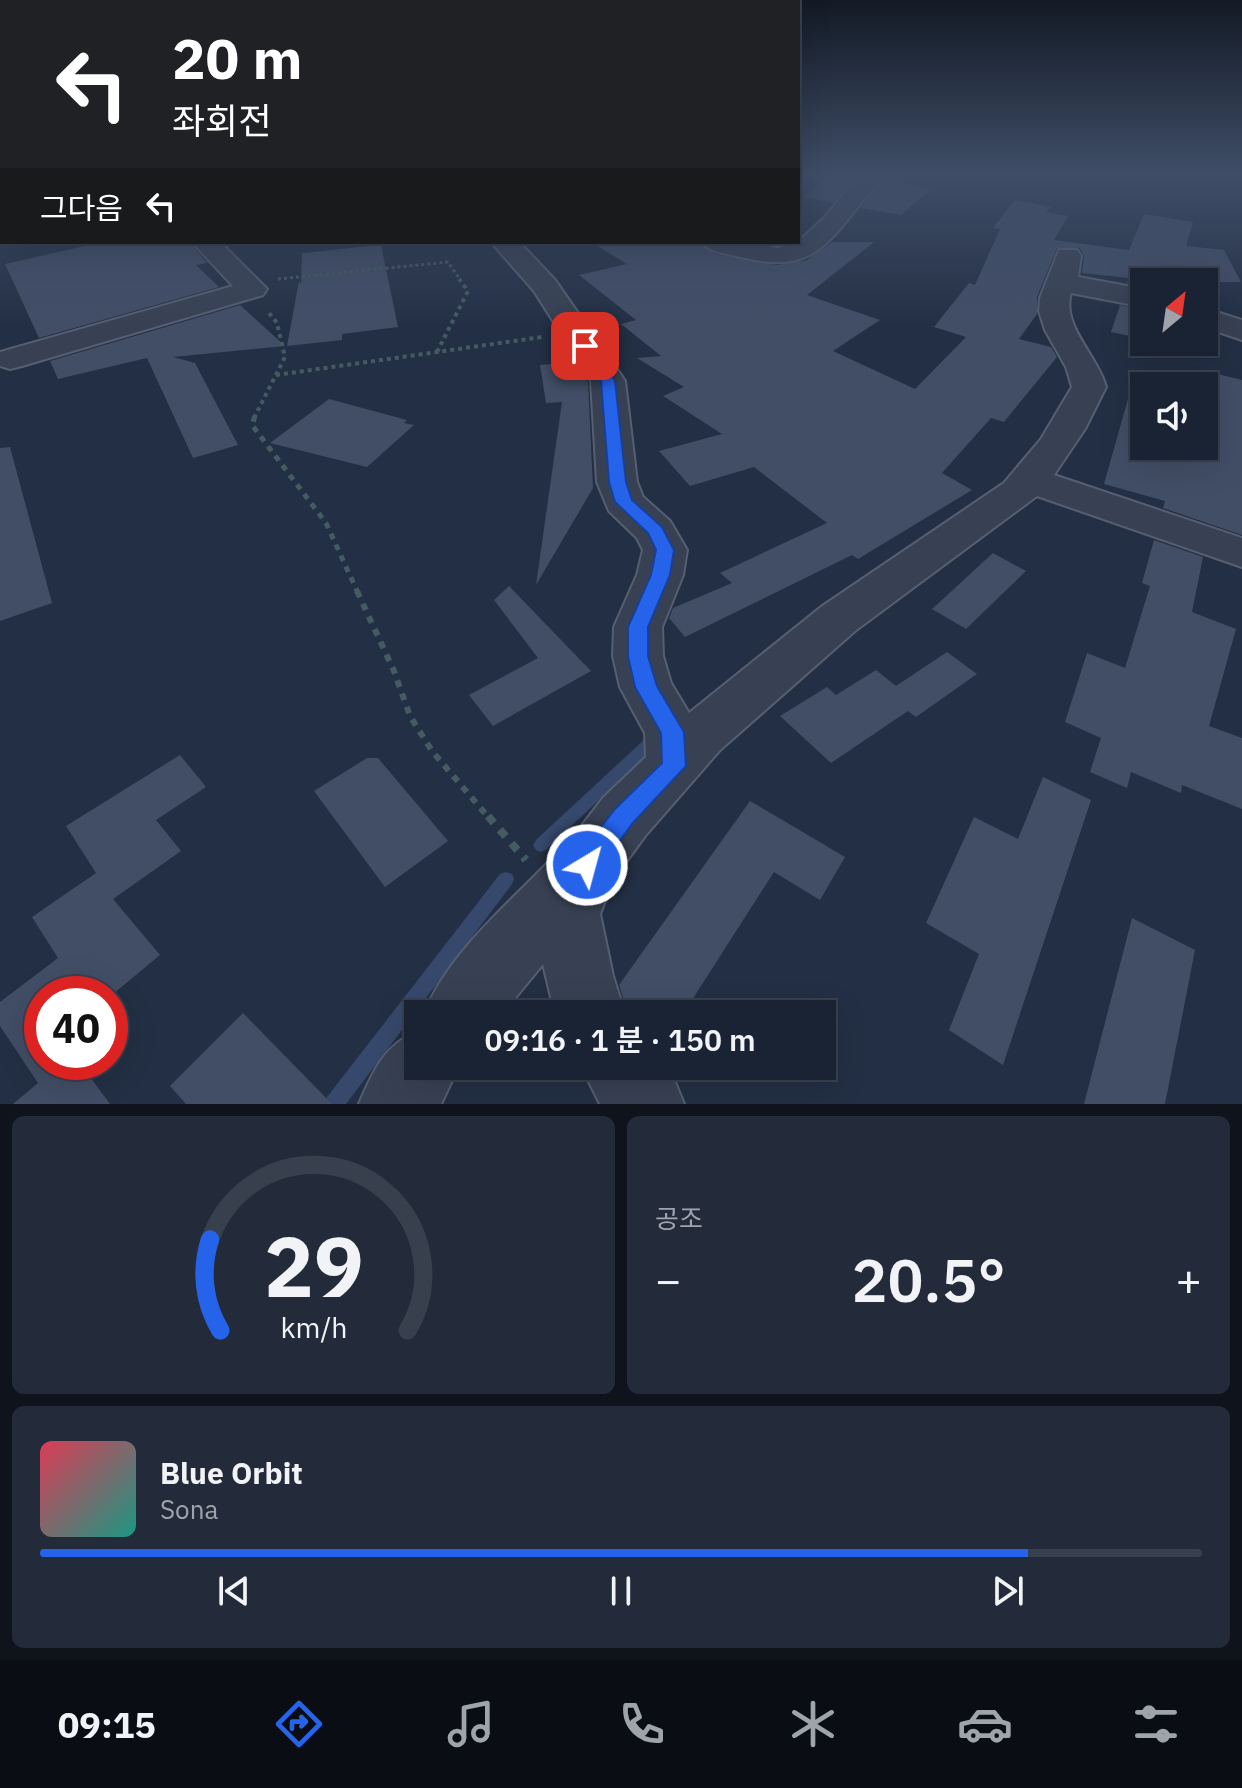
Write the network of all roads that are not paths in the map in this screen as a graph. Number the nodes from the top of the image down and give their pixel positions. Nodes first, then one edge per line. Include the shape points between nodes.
1 (835, 225) edge
2 (207, 244) edge
3 (506, 244) edge
4 (723, 244) edge
5 (1130, 294) edge
6 (1218, 322) edge
7 (1242, 331) edge
8 (3, 353) edge
9 (1030, 480) junction
10 (1242, 553) edge
11 (674, 766) junction
12 (572, 882) junction
13 (470, 1000) edge
14 (586, 1000) edge
15 (413, 1080) edge
16 (628, 1080) edge
17 (397, 1104) edge
18 (646, 1104) edge

1 - 4 street via 804,251 765,255
2 - 8 street via 249,285
3 - 11 street via 545,286 608,381 617,482 624,502 655,531 665,550 638,627 638,656 646,687 672,732
5 - 9 street via 1066,270 1053,303 1055,315 1078,354 1089,387
6 - 7 street
9 - 10 street
9 - 11 street via 838,619 701,734
11 - 12 street
12 - 13 street
12 - 14 street via 568,914
15 - 17 street
16 - 18 street

